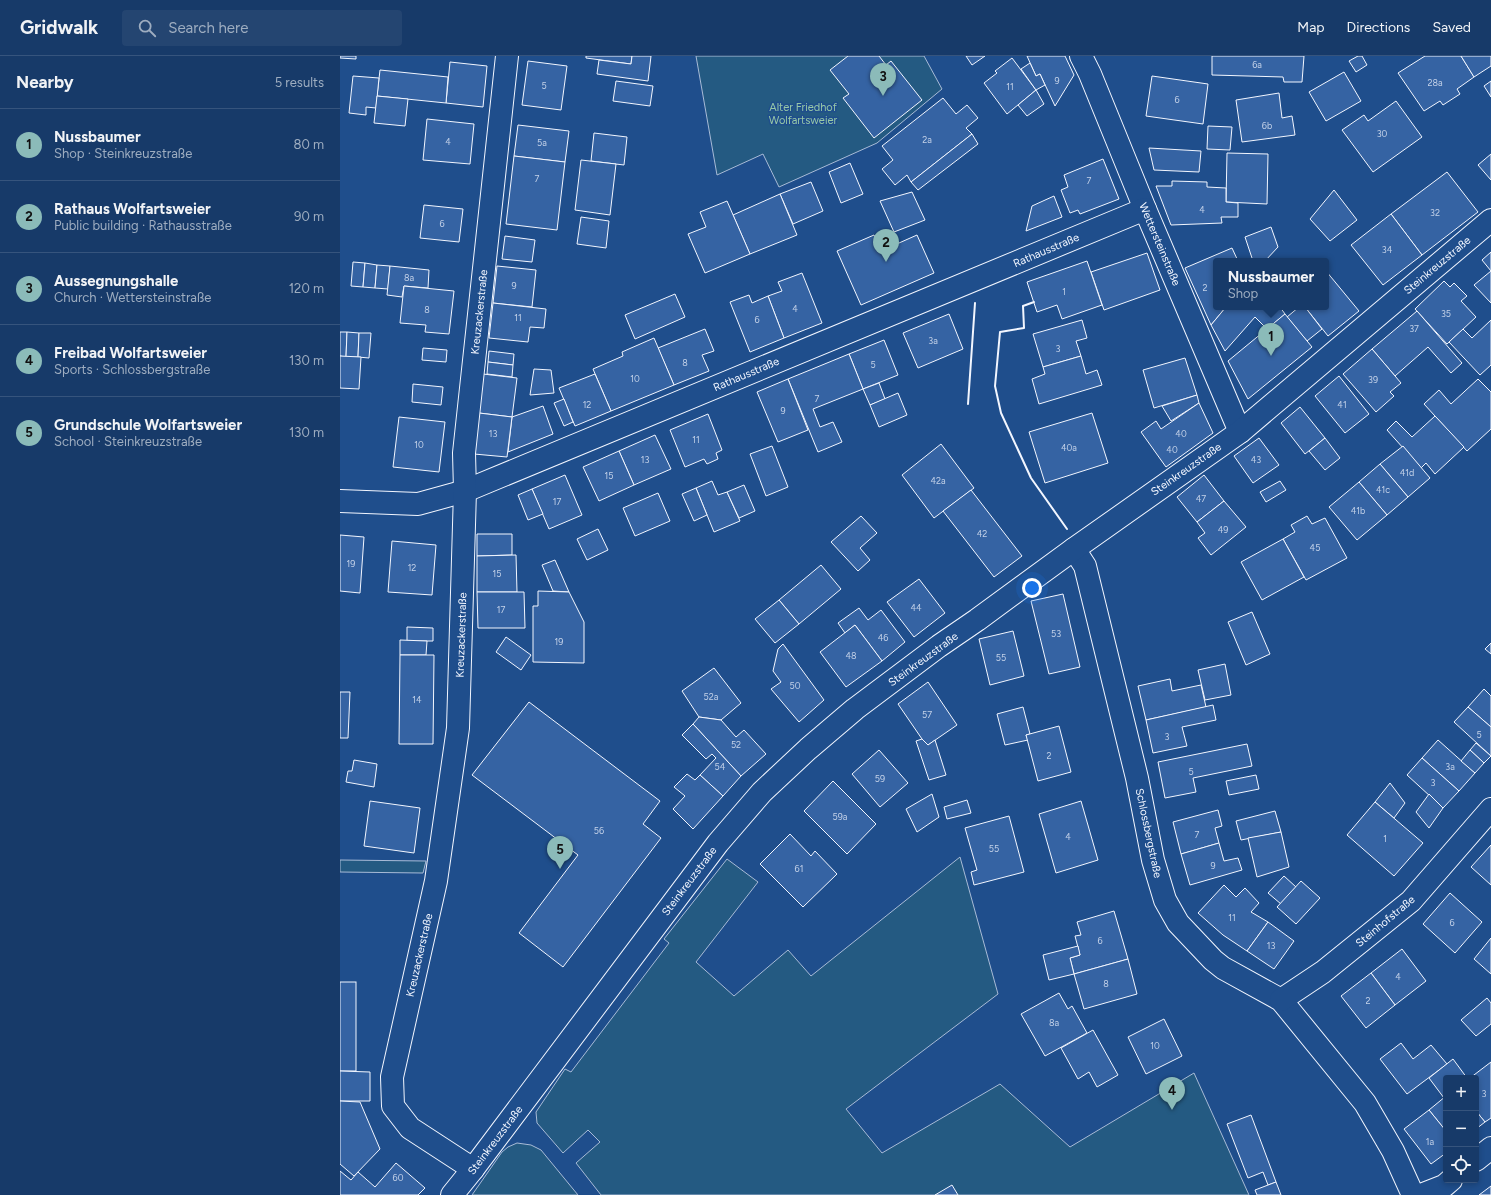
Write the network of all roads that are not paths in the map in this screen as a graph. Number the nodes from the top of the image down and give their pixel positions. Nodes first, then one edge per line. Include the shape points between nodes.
1 (507, 56) edge
2 (1081, 56) edge
3 (1145, 209) junction
4 (1491, 220) edge
5 (1240, 432) junction
6 (465, 491) junction
7 (340, 501) edge
8 (1074, 549) junction
9 (1491, 809) edge
10 (1281, 1000) junction
11 (1491, 1148) edge
12 (1479, 1158) edge
13 (473, 1169) junction
14 (1448, 1183) edge
15 (452, 1195) edge
16 (1413, 1195) edge
17 (1421, 1195) edge

1 - 6 street, Kreuzackerstraße via 464,453
2 - 3 street, Wettersteinstraße
3 - 5 street, Wettersteinstraße
3 - 6 street, Rathausstraße
4 - 5 street, Steinkreuzstraße
5 - 8 street, Steinkreuzstraße
6 - 7 street, Rathausstraße via 418,504
6 - 13 street, Kreuzackerstraße via 458,728 436,882 392,1077 393,1106 410,1128
8 - 10 street, Schlossbergstraße via 1085,566 1137,778 1152,860 1165,900 1178,923 1213,960
8 - 13 street, Steinkreuzstraße via 855,709 762,792 713,849
9 - 10 street, Steinhofstraße via 1411,901 1323,972
10 - 16 street, Schlossbergstraße via 1365,1103 1393,1150
11 - 12 street
13 - 15 street, Steinkreuzstraße
14 - 17 street

